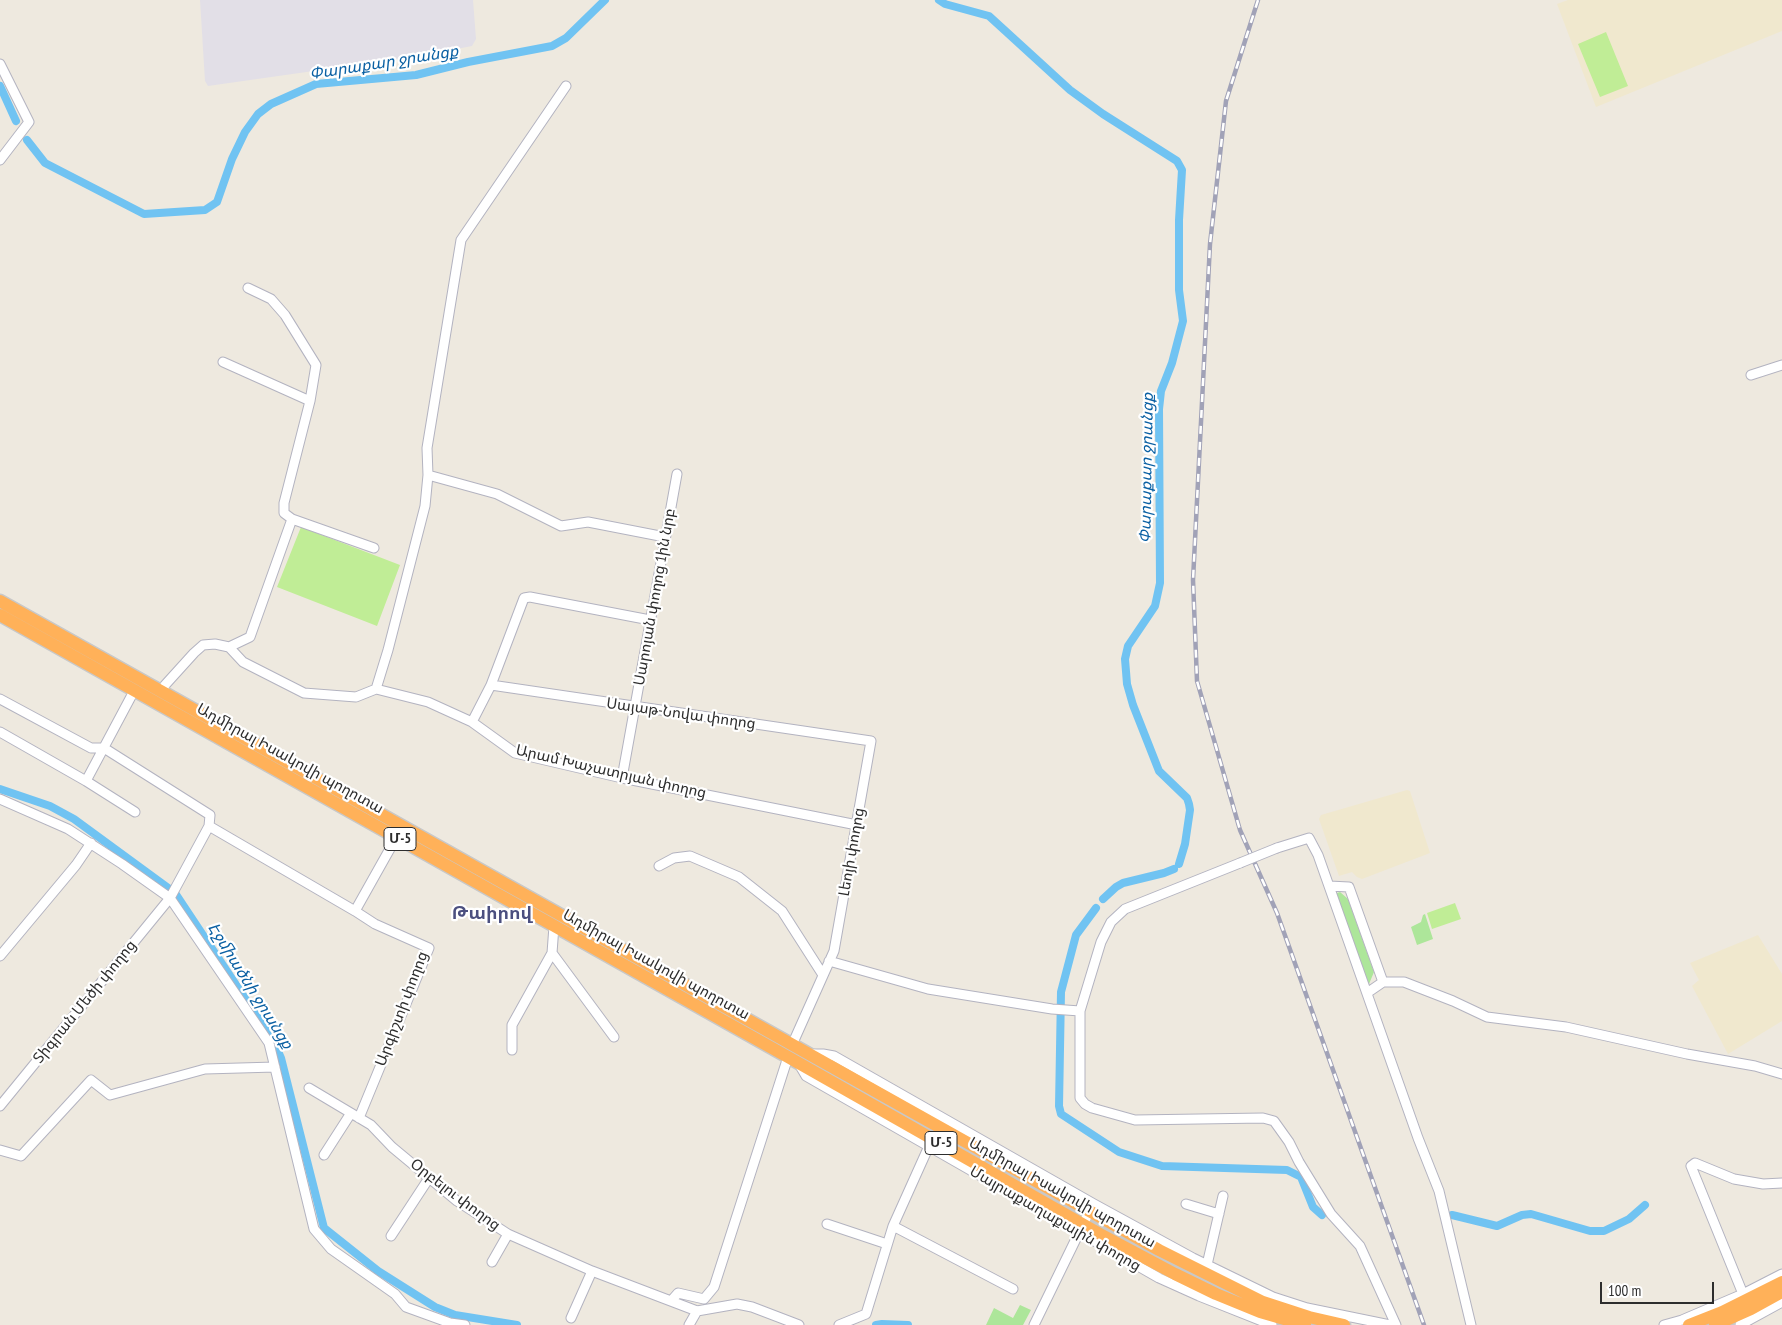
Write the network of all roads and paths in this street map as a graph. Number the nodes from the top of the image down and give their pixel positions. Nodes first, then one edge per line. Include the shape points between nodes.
1 (0, 64) edge
2 (566, 86) dead end
3 (0, 160) edge
4 (248, 288) dead end
5 (223, 362) dead end
6 (1782, 365) edge
7 (1751, 375) dead end
8 (310, 401) junction
9 (428, 474) junction
10 (677, 474) dead end
11 (292, 519) junction
12 (665, 537) junction
13 (374, 548) dead end
14 (0, 601) edge
15 (0, 616) edge
16 (650, 620) junction
17 (229, 647) junction
18 (491, 685) junction
19 (376, 689) junction
20 (134, 690) junction
21 (162, 692) junction
22 (0, 699) edge
23 (635, 707) junction
24 (472, 722) junction
25 (0, 732) edge
26 (871, 741) joint
27 (104, 748) junction
28 (622, 778) junction
29 (86, 781) junction
30 (2, 803) edge
31 (135, 812) dead end
32 (209, 826) junction
33 (857, 826) junction
34 (396, 838) junction
35 (90, 844) junction
36 (659, 866) dead end
37 (1329, 886) junction
38 (170, 898) junction
39 (355, 911) junction
40 (554, 926) junction
41 (552, 953) junction
42 (0, 956) edge
43 (829, 962) junction
44 (823, 976) junction
45 (1383, 982) junction
46 (1367, 992) junction
47 (1080, 1011) junction
48 (614, 1037) dead end
49 (512, 1050) dead end
50 (797, 1055) junction
51 (275, 1066) junction
52 (1782, 1074) edge
53 (309, 1088) dead end
54 (0, 1106) edge
55 (355, 1116) junction
56 (929, 1146) junction
57 (0, 1150) edge
58 (324, 1155) dead end
59 (429, 1178) junction
60 (1782, 1183) edge
61 (1223, 1196) dead end
62 (1186, 1204) dead end
63 (1092, 1208) junction
64 (1219, 1214) junction
65 (827, 1224) dead end
66 (893, 1226) junction
67 (1081, 1228) junction
68 (508, 1234) junction
69 (390, 1236) dead end
70 (887, 1244) junction
71 (492, 1262) dead end
72 (1206, 1269) junction
73 (592, 1271) junction
74 (1782, 1274) edge
75 (1782, 1282) edge
76 (1014, 1289) dead end
77 (1782, 1292) edge
78 (1743, 1294) junction
79 (672, 1301) junction
80 (1782, 1302) edge
81 (697, 1311) junction
82 (571, 1318) dead end
83 (1724, 1323) edge
84 (465, 1325) edge
85 (689, 1325) edge
86 (799, 1325) edge
87 (839, 1325) edge
88 (1034, 1325) edge
89 (1272, 1325) edge
90 (1305, 1325) edge
91 (1344, 1325) edge
92 (1390, 1325) edge
93 (1396, 1325) edge
94 (1471, 1325) edge
95 (1664, 1325) edge
96 (1689, 1325) edge
97 (1740, 1325) edge

1 - 3 street via 29,122
2 - 9 street via 461,240 427,448
4 - 8 street via 271,299 316,364
5 - 8 street
6 - 7 street
8 - 11 street via 284,504 284,513
9 - 12 street via 497,494 561,526 588,522
9 - 19 street via 426,506
10 - 12 street, Սարոյան փողոց 1ին նրբ
11 - 13 street
11 - 17 street via 250,637
12 - 16 street, Սարոյան փողոց 1ին նրբ
14 - 21 highway, Ադմիրալ Իսակովի պողոտա / Մ-5
15 - 20 highway, Ադմիրալ Իսակովի պողոտա / Մ-5
16 - 18 street via 530,597 522,600
16 - 23 street, Սարոյան փողոց 1ին նրբ
17 - 19 street via 243,662 304,692 356,697
17 - 21 street via 203,645
18 - 23 street, Սայաթ-Նովա փողոց
18 - 24 street
19 - 24 street, Արամ Խաչատրյան փողոց via 428,702
20 - 27 street
20 - 34 highway, Ադմիրալ Իսակովի պողոտա / Մ-5
21 - 50 highway, Ադմիրալ Իսակովի պողոտա / Մ-5
22 - 27 street via 91,748
23 - 26 street, Սայաթ-Նովա փողոց
23 - 28 street, Սարոյան փողոց 1ին նրբ
24 - 28 street, Արամ Խաչատրյան փողոց via 515,753
25 - 29 street
26 - 33 street, Լեոյի փողոց
27 - 29 street
27 - 32 street via 210,815
28 - 33 street, Արամ Խաչատրյան փողոց
29 - 31 street
30 - 35 street via 68,829
32 - 38 street, Տիգրան Մեծի փողոց
32 - 39 street
33 - 43 street, Լեոյի փողոց via 834,951
34 - 39 street
34 - 40 highway, Ադմիրալ Իսակովի պողոտա / Մ-5
35 - 38 street
35 - 42 street
36 - 44 street via 674,858 690,856 739,877 782,911
37 - 45 street via 1349,887
37 - 46 street
37 - 47 street, bridge via 1309,838 1125,909 1111,922 1101,942
38 - 51 street via 268,1043
38 - 54 street, Տիգրան Մեծի փողոց
39 - 55 street, Արգիշտի փողոց via 375,924 429,948
40 - 41 street
40 - 50 highway, Ադմիրալ Իսակովի պողոտա / Մ-5
41 - 48 street
41 - 49 street via 512,1025
43 - 44 street, Լեոյի փողոց
43 - 47 street via 928,989
44 - 50 street, Լեոյի փողոց
45 - 46 street
45 - 52 street via 1404,982 1487,1017 1566,1027
46 - 94 street via 1439,1191
47 - 93 street via 1080,1098 1085,1104 1135,1120 1263,1118 1274,1121 1331,1214 1360,1246
50 - 56 street, Մայրաքաղաքային փողոց via 806,1076
50 - 63 highway, Ադմիրալ Իսակովի պողոտա / Մ-5
50 - 67 highway, Ադմիրալ Իսակովի պողոտա / Մ-5
50 - 79 street via 714,1288 704,1298 678,1293
51 - 57 street via 205,1069 110,1095 90,1080 21,1156
51 - 84 street via 314,1229 331,1249 395,1294 406,1307
53 - 55 street, Օրբելու փողոց
55 - 58 street
55 - 59 street, Օրբելու փողոց via 371,1125
56 - 66 street
56 - 67 street, Մայրաքաղաքային փողոց
59 - 68 street, Օրբելու փողոց via 457,1201
59 - 69 street
60 - 78 street via 1734,1179 1695,1163 1691,1166
61 - 64 street
62 - 64 street
63 - 67 street
63 - 72 highway, Ադմիրալ Իսակովի պողոտա / Մ-5
64 - 72 street
65 - 70 street
66 - 70 street
66 - 76 street
67 - 88 street
67 - 89 street, Մայրաքաղաքային փողոց via 1160,1278
67 - 90 highway, Ադմիրալ Իսակովի պողոտա / Մ-5 via 1216,1294 1260,1312
68 - 71 street
68 - 73 street, Օրբելու փողոց
70 - 87 street via 866,1314
72 - 91 highway, Ադմիրալ Իսակովի պողոտա / Մ-5 via 1263,1302
72 - 92 street via 1307,1308
73 - 79 street, Օրբելու փողոց
73 - 82 street
74 - 78 street
75 - 96 highway
77 - 83 highway
78 - 95 street
79 - 81 street, Օրբելու փողոց
80 - 97 street
81 - 85 street
81 - 86 street via 737,1304

